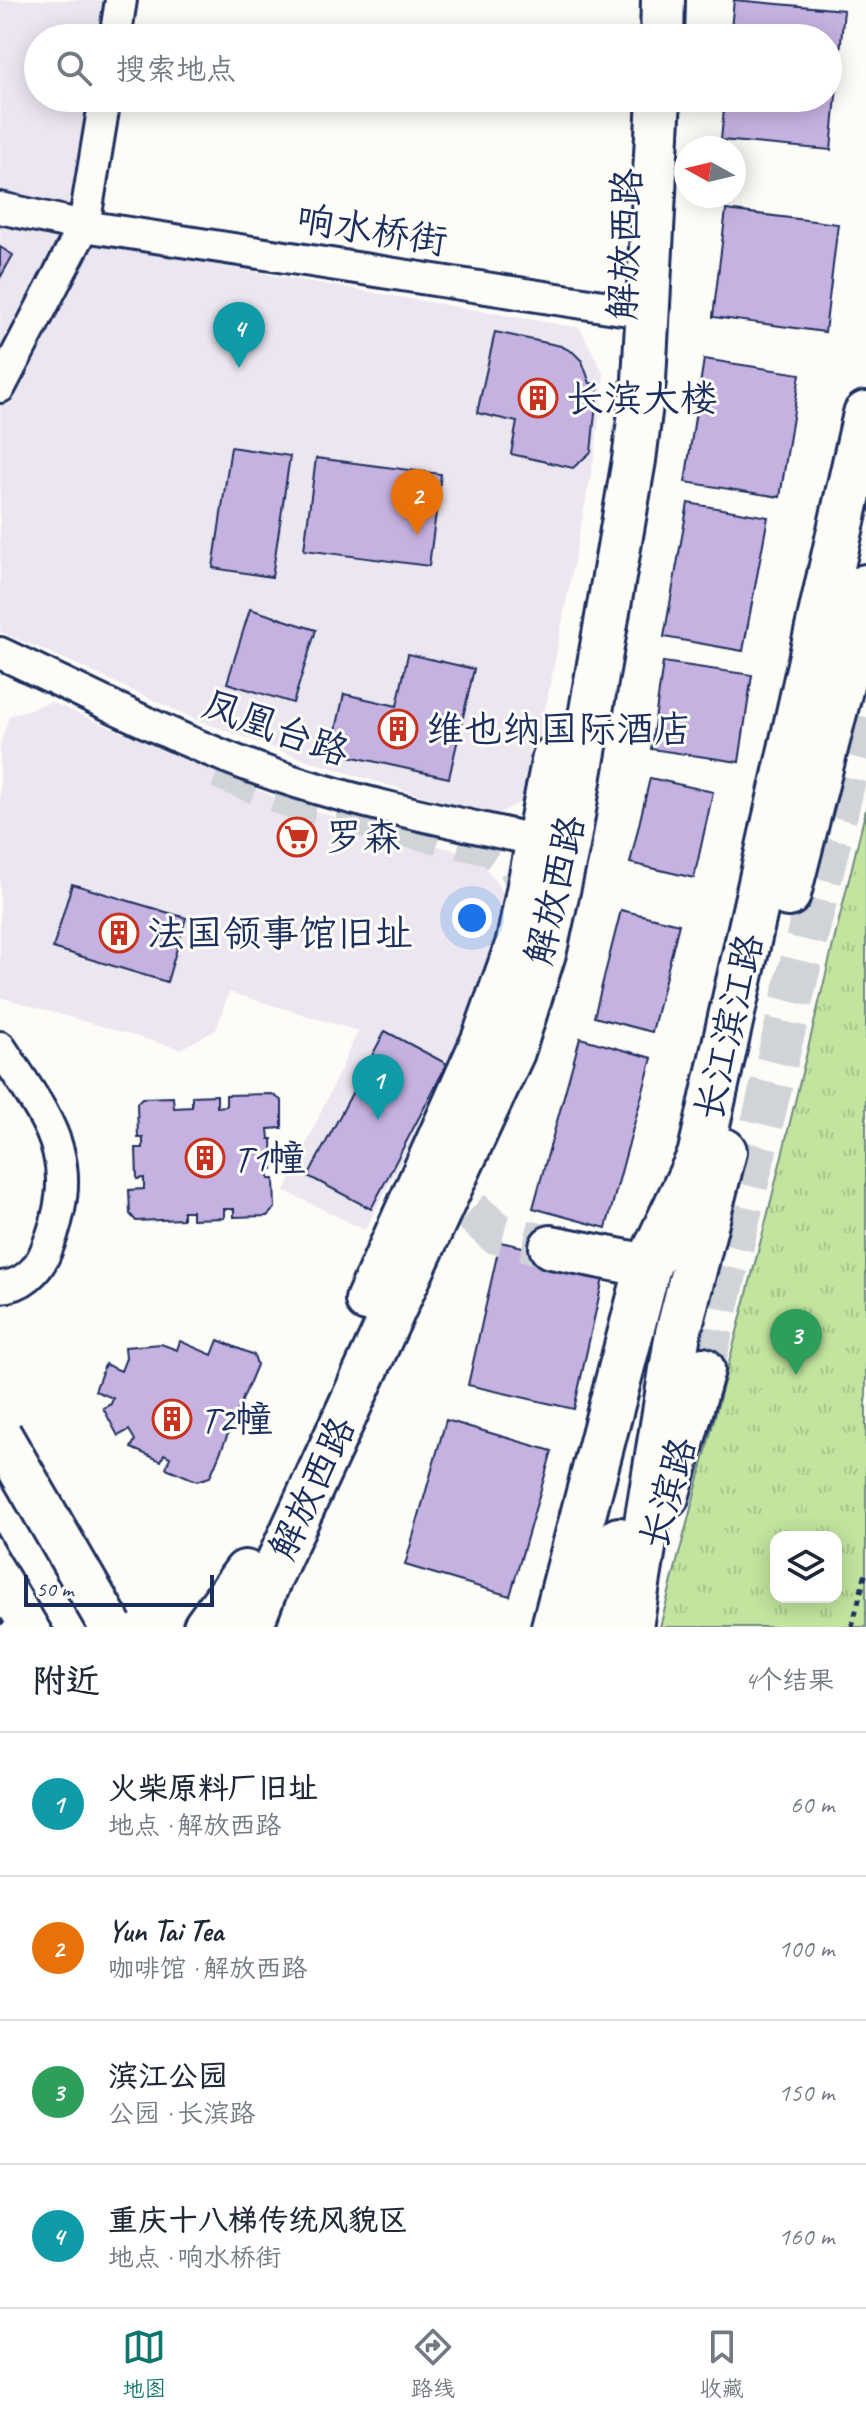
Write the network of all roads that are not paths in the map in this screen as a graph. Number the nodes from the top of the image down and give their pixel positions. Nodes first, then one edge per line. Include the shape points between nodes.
1 (121, 0) edge
2 (635, 0) edge
3 (663, 0) edge
4 (117, 24) edge
5 (634, 24) edge
6 (662, 24) edge
7 (103, 112) edge
8 (631, 112) edge
9 (657, 112) edge
10 (0, 208) edge
11 (84, 226) junction
12 (635, 311) junction
13 (23, 343) junction
14 (0, 367) edge
15 (0, 387) edge
16 (866, 414) edge
17 (866, 587) edge
18 (0, 653) edge
19 (539, 841) junction
20 (0, 1047) edge
21 (700, 1156) junction
22 (551, 1247) tunnel mouth
23 (648, 1266) junction
24 (0, 1287) edge
25 (678, 1333) junction
26 (703, 1369) tunnel mouth
27 (0, 1435) edge
28 (0, 1495) edge
29 (0, 1545) edge
30 (606, 1559) junction
31 (245, 1572) junction
32 (619, 1624) edge
33 (50, 1627) edge
34 (78, 1627) edge
35 (111, 1627) edge
36 (205, 1627) edge
37 (222, 1627) edge
38 (251, 1627) edge
39 (554, 1627) edge
40 (579, 1627) edge

1 - 4 street
2 - 5 main road
3 - 6 main road
7 - 11 street
8 - 12 main road, 解放西路
9 - 12 main road, 解放西路
10 - 11 street, 响水桥街
11 - 12 street, 响水桥街
11 - 13 street
12 - 19 main road, 解放西路 via 619,376 610,455
12 - 38 main road, 解放西路 via 644,380 634,460 545,950 513,1052
13 - 14 street
13 - 15 street
16 - 21 main road, 长江滨江路
17 - 25 main road, 长江滨江路
18 - 19 street, 凤凰台路 via 202,746 295,782
19 - 31 main road, 解放西路 via 518,942 483,1040
20 - 24 street via 47,1120 60,1155 63,1192 41,1263 24,1280
21 - 23 main road, 长江滨江路
21 - 30 main road
22 - 23 main road
23 - 39 main road, 长江滨江路
25 - 30 main road
25 - 32 main road, 长江滨江路
26 - 32 main road, 长滨路
27 - 35 main road, bridge
28 - 34 main road
29 - 33 main road
30 - 32 main road
30 - 40 main road
31 - 36 main road
31 - 37 main road

